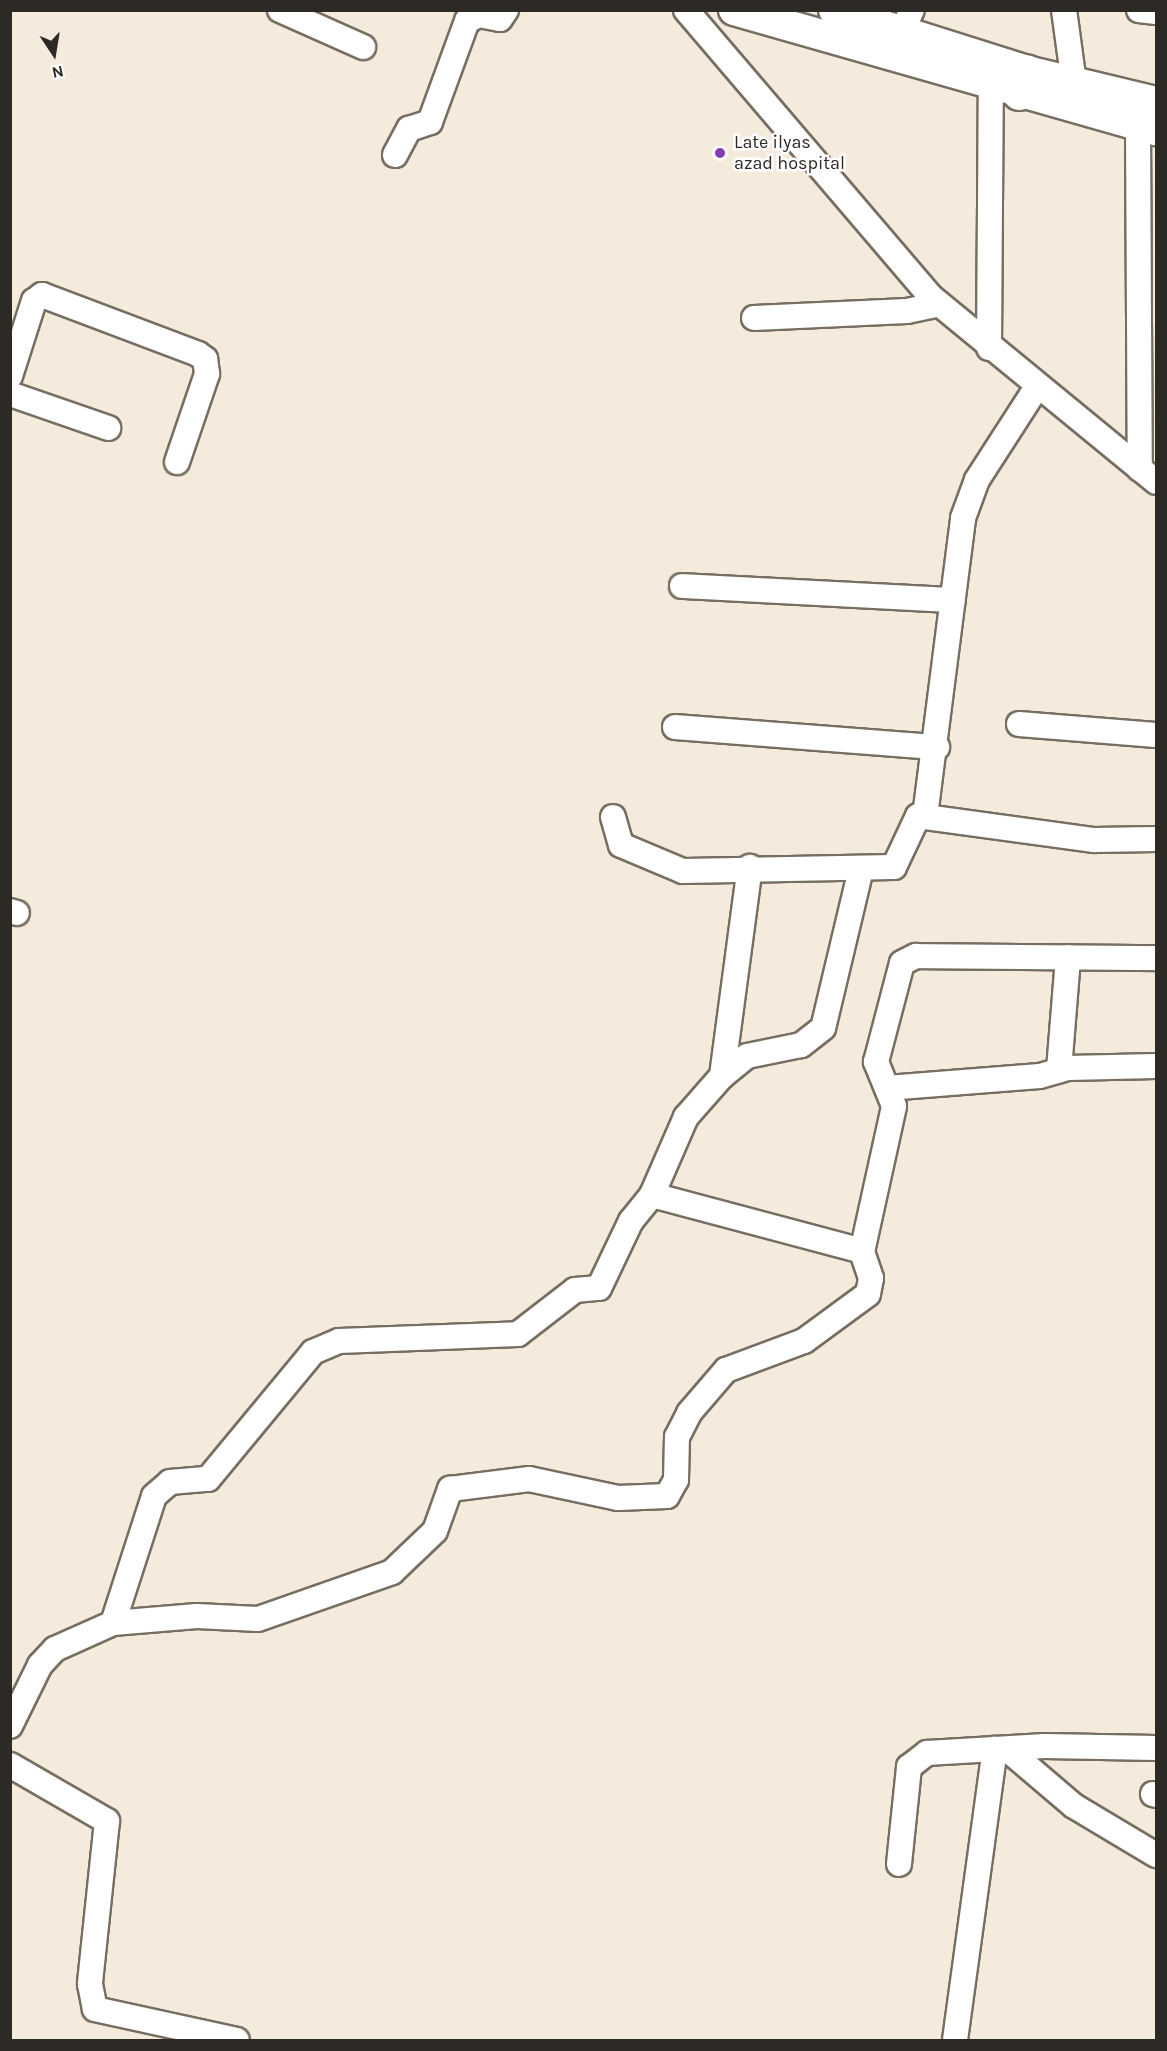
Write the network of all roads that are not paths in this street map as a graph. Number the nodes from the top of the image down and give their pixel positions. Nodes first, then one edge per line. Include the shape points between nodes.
1 (280, 10) edge
2 (506, 10) edge
3 (686, 10) edge
4 (734, 10) edge
5 (834, 10) edge
6 (1064, 10) edge
7 (1139, 10) edge
8 (1156, 12) edge
9 (907, 21) edge
10 (363, 47) dead end
11 (1012, 83) junction
12 (1074, 83) junction
13 (1156, 102) edge
14 (1147, 128) edge
15 (395, 155) dead end
16 (939, 304) junction
17 (754, 318) dead end
18 (988, 348) junction
19 (10, 376) edge
20 (1038, 387) junction
21 (10, 394) edge
22 (108, 428) dead end
23 (177, 462) dead end
24 (1148, 476) edge
25 (682, 586) dead end
26 (953, 600) junction
27 (1019, 724) dead end
28 (675, 727) dead end
29 (1156, 735) edge
30 (937, 747) junction
31 (925, 816) junction
32 (613, 817) dead end
33 (1156, 839) edge
34 (750, 867) junction
35 (861, 869) junction
36 (1068, 957) junction
37 (1156, 958) edge
38 (1156, 1066) edge
39 (1059, 1070) junction
40 (722, 1076) junction
41 (887, 1088) junction
42 (652, 1195) junction
43 (862, 1251) junction
44 (113, 1623) junction
45 (10, 1726) edge
46 (1156, 1748) edge
47 (1001, 1749) junction
48 (10, 1765) edge
49 (1156, 1855) edge
50 (899, 1864) dead end
51 (237, 2040) edge
52 (955, 2040) edge

1 - 10 street
2 - 15 street via 500,19 479,15 467,21 430,122 409,129
3 - 16 street
4 - 11 main road
5 - 9 main road
6 - 12 street
7 - 8 street
9 - 11 main road
11 - 12 main road
11 - 14 main road
11 - 18 street
12 - 13 main road
14 - 24 street
16 - 17 street via 907,311
16 - 18 street
18 - 20 street
19 - 23 street via 34,301 42,295 198,354 205,359 207,374
20 - 24 street
20 - 26 street via 967,503
21 - 22 street
25 - 26 street
26 - 30 street
27 - 29 street
28 - 30 street
30 - 31 street
31 - 33 street via 1062,837
31 - 35 street via 914,820 894,867
32 - 34 street via 621,845 668,869
34 - 35 street
34 - 40 street
35 - 40 street via 823,1028 801,1045 747,1056
36 - 37 street
36 - 39 street
36 - 41 street via 916,956 902,963 876,1062
38 - 39 street
39 - 41 street
40 - 42 street via 686,1117
41 - 43 street via 894,1106
42 - 43 street
42 - 44 street via 632,1221 599,1288 575,1290 518,1334 339,1341 313,1352 208,1479 170,1482 154,1496
43 - 44 street via 871,1285 862,1302 794,1345 734,1364 689,1413 677,1437 676,1480 668,1496 618,1498 529,1479 450,1489 435,1531 392,1572 258,1619 197,1616
44 - 45 street via 47,1656
46 - 47 street
47 - 49 street via 1074,1806
47 - 50 street via 927,1754 909,1767
47 - 52 street
48 - 51 street via 107,1821 90,1984 95,2009

